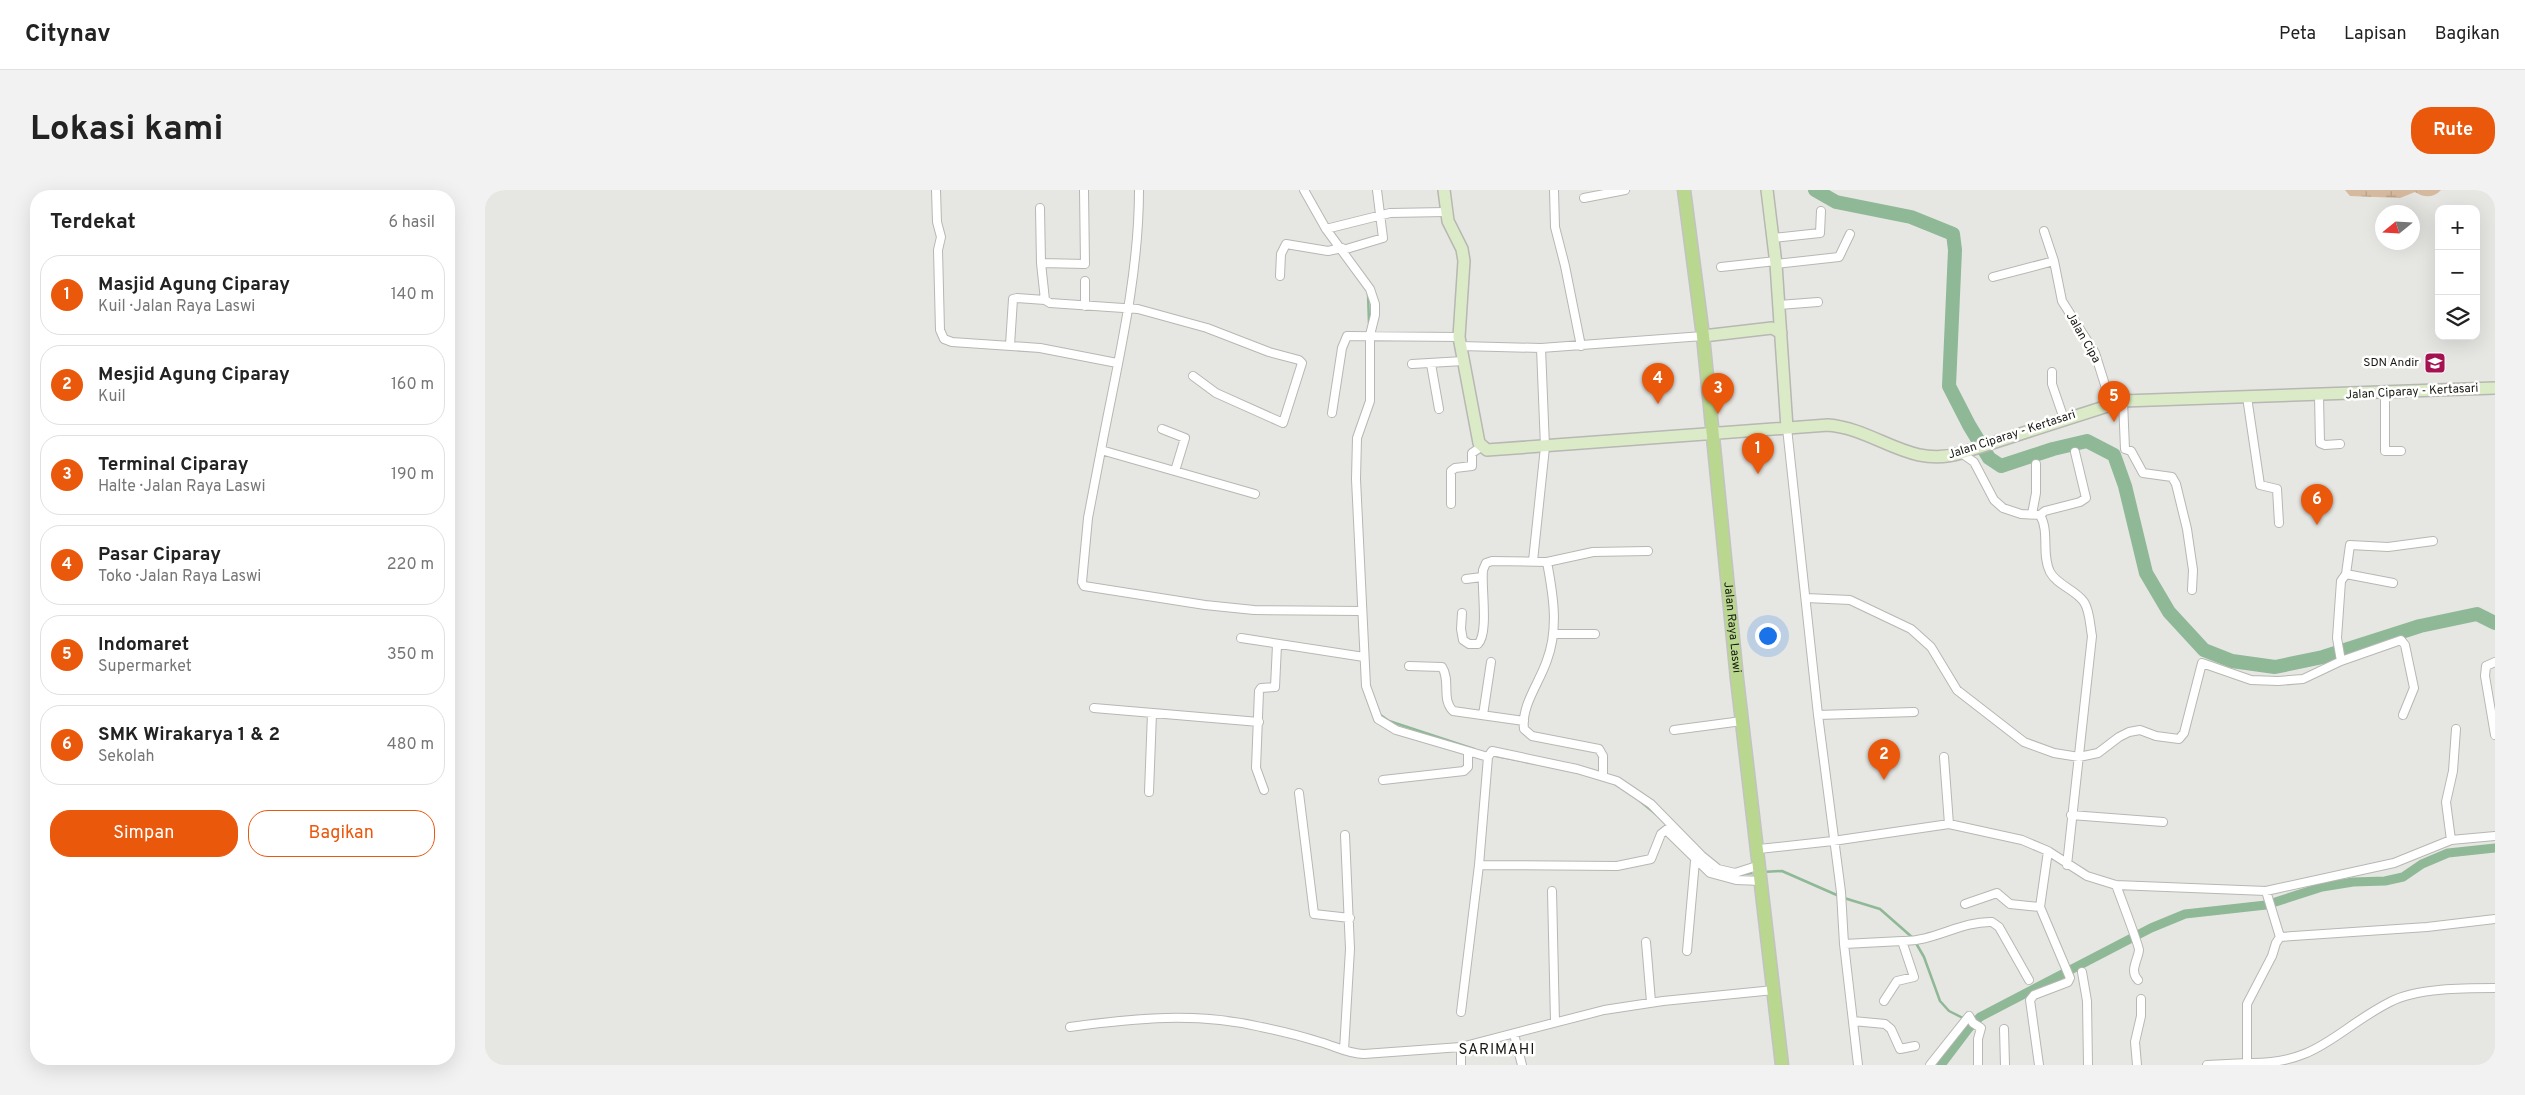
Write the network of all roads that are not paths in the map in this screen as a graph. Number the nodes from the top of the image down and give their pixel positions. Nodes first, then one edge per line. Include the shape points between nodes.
1 (936, 190) edge
2 (1084, 190) edge
3 (1139, 190) edge
4 (1303, 190) edge
5 (1377, 190) edge
6 (1445, 190) edge
7 (1554, 190) edge
8 (1625, 190) edge
9 (1684, 190) edge
10 (1767, 190) edge
11 (1584, 198) dead end
12 (1040, 208) dead end
13 (1821, 211) dead end
14 (1446, 212) junction
15 (1380, 215) junction
16 (1326, 228) junction
17 (2045, 231) dead end
18 (1850, 234) dead end
19 (1773, 238) junction
20 (1339, 250) junction
21 (2055, 262) junction
22 (1776, 263) junction
23 (1041, 264) junction
24 (1721, 267) dead end
25 (1280, 276) dead end
26 (1993, 277) dead end
27 (1085, 281) dead end
28 (1045, 300) junction
29 (1818, 302) dead end
30 (1779, 305) junction
31 (1085, 306) junction
32 (1127, 308) junction
33 (1781, 333) junction
34 (1369, 335) junction
35 (1703, 336) junction
36 (1460, 342) junction
37 (1010, 345) junction
38 (1581, 346) junction
39 (1541, 348) junction
40 (1463, 361) junction
41 (1117, 363) junction
42 (1412, 364) dead end
43 (1431, 364) junction
44 (2052, 372) dead end
45 (1193, 376) dead end
46 (2495, 388) edge
47 (2385, 393) junction
48 (2319, 396) junction
49 (2247, 397) junction
50 (2123, 401) junction
51 (2111, 404) junction
52 (1439, 409) dead end
53 (1332, 413) dead end
54 (2064, 419) junction
55 (1787, 428) junction
56 (1162, 429) dead end
57 (1714, 435) junction
58 (2340, 444) dead end
59 (1481, 447) junction
60 (1545, 447) junction
61 (1101, 450) junction
62 (2401, 451) dead end
63 (1964, 452) junction
64 (2075, 452) dead end
65 (2036, 464) dead end
66 (1175, 471) junction
67 (1255, 494) dead end
68 (1451, 504) dead end
69 (2032, 514) junction
70 (2040, 515) junction
71 (2279, 523) dead end
72 (2433, 541) dead end
73 (1648, 551) dead end
74 (1533, 561) junction
75 (1547, 562) junction
76 (2345, 574) junction
77 (1482, 577) junction
78 (1466, 579) dead end
79 (2393, 583) dead end
80 (2192, 590) dead end
81 (1806, 598) junction
82 (1361, 611) junction
83 (1462, 613) dead end
84 (1553, 634) junction
85 (1595, 634) dead end
86 (1241, 638) dead end
87 (1277, 645) junction
88 (1364, 657) junction
89 (2341, 660) junction
90 (1491, 662) dead end
91 (2495, 662) edge
92 (1409, 666) dead end
93 (1094, 708) dead end
94 (1914, 712) dead end
95 (1153, 713) junction
96 (1483, 715) junction
97 (1818, 715) junction
98 (2403, 715) dead end
99 (1524, 721) junction
100 (1742, 721) junction
101 (1259, 722) junction
102 (2456, 729) dead end
103 (1674, 730) dead end
104 (2495, 735) edge
105 (1468, 752) junction
106 (1489, 756) junction
107 (1944, 757) dead end
108 (2079, 757) junction
109 (1603, 775) junction
110 (1383, 780) dead end
111 (1264, 790) dead end
112 (1149, 792) dead end
113 (1299, 793) dead end
114 (2071, 815) junction
115 (2163, 822) dead end
116 (1949, 824) junction
117 (1672, 828) junction
118 (1345, 835) dead end
119 (2495, 836) edge
120 (2451, 840) junction
121 (1833, 841) junction
122 (1759, 849) junction
123 (2048, 851) junction
124 (1695, 861) junction
125 (2067, 864) junction
126 (1479, 865) junction
127 (1706, 866) junction
128 (1761, 873) junction
129 (2117, 885) junction
130 (1552, 891) dead end
131 (2266, 891) junction
132 (1965, 904) dead end
133 (2040, 907) junction
134 (1350, 918) junction
135 (2495, 919) edge
136 (2280, 937) junction
137 (1902, 941) junction
138 (1646, 942) dead end
139 (1844, 944) junction
140 (1687, 951) dead end
141 (2082, 972) dead end
142 (2029, 980) dead end
143 (2138, 980) dead end
144 (2495, 988) edge
145 (1774, 990) junction
146 (2141, 999) dead end
147 (1885, 1001) dead end
148 (1651, 1002) junction
149 (1461, 1012) dead end
150 (1853, 1021) junction
151 (1555, 1022) junction
152 (1071, 1027) dead end
153 (2004, 1029) dead end
154 (1514, 1034) junction
155 (1461, 1046) junction
156 (1915, 1046) dead end
157 (1344, 1050) junction
158 (2238, 1063) edge
159 (2247, 1063) junction
160 (1461, 1065) edge
161 (1523, 1065) edge
162 (1782, 1065) edge
163 (1858, 1065) edge
164 (1930, 1065) edge
165 (1978, 1065) edge
166 (2005, 1065) edge
167 (2039, 1065) edge
168 (2088, 1065) edge
169 (2137, 1065) edge
170 (2207, 1065) edge

1 - 37 street via 941,237 938,250 941,335 952,342
2 - 23 street via 1085,264
3 - 32 street
4 - 16 street
5 - 15 street
6 - 14 main road
7 - 38 street via 1555,227
8 - 11 street
9 - 35 main road, Jalan Raya Laswi
10 - 19 main road
12 - 23 street
13 - 19 street via 1820,233
14 - 15 street
14 - 36 main road via 1465,266
15 - 16 street
15 - 20 street via 1383,238
16 - 20 street
17 - 21 street
18 - 22 street via 1839,258
19 - 22 main road
20 - 25 street via 1286,244 1281,254
20 - 34 street via 1370,289 1375,315
21 - 26 street
21 - 51 street, Jalan Cipa via 2062,301 2095,353
22 - 24 street
22 - 30 main road
23 - 28 street
27 - 31 street
28 - 31 street
28 - 37 street via 1013,299
29 - 30 street
30 - 33 main road
31 - 32 street
32 - 41 street
32 - 45 street via 1138,308 1207,328 1302,363 1283,423 1216,393
33 - 35 main road via 1772,328
33 - 55 main road
34 - 36 street via 1373,338
34 - 53 street via 1350,335 1345,339
34 - 82 street via 1370,400 1357,438
35 - 38 street
35 - 57 main road, Jalan Raya Laswi
36 - 39 street
36 - 40 main road
37 - 41 street
38 - 39 street
39 - 60 street
40 - 43 street
40 - 59 main road
41 - 61 street
42 - 43 street
43 - 52 street
44 - 54 street via 2052,384
46 - 47 main road, Jalan Ciparay - Kertasari
47 - 48 main road, Jalan Ciparay - Kertasari
47 - 62 street via 2385,451
48 - 49 main road, Jalan Ciparay - Kertasari
48 - 58 street via 2320,443
49 - 50 main road, Jalan Ciparay - Kertasari
49 - 71 street via 2260,485 2277,489
50 - 51 main road, Jalan Ciparay - Kertasari
50 - 80 street via 2125,449 2131,452 2143,473 2172,477 2176,484 2187,529 2193,570
51 - 54 main road, Jalan Ciparay - Kertasari
54 - 63 main road, Jalan Ciparay - Kertasari
55 - 57 main road, Jalan Ciparay - Kertasari
55 - 63 main road, Jalan Ciparay - Kertasari via 1839,426 1927,458
55 - 81 street
56 - 66 street via 1185,438
57 - 60 main road, Jalan Ciparay - Kertasari
57 - 100 main road, Jalan Raya Laswi
59 - 60 main road, Jalan Ciparay - Kertasari via 1493,451
59 - 68 street via 1472,453 1472,466 1451,471
60 - 74 street
61 - 66 street
61 - 82 street via 1088,518 1084,586 1235,608
63 - 69 street via 1982,473 1994,500 2011,512
64 - 70 street via 2086,498 2045,510
65 - 69 street
66 - 67 street
69 - 70 street
70 - 108 street via 2051,574 2084,601 2089,614 2092,636
72 - 76 street via 2388,546 2350,545
73 - 75 street via 1593,552
74 - 75 street
74 - 77 street via 1491,561 1485,565
75 - 84 street via 1553,599
76 - 79 street
76 - 89 street via 2341,581 2337,638
77 - 78 street
77 - 83 street via 1484,628 1478,644 1463,640
81 - 97 street
81 - 108 street via 1850,600 1911,629 1931,647 1957,690 1978,708 2024,742 2054,754
82 - 88 street
84 - 85 street
84 - 99 street via 1548,660 1530,697
86 - 87 street
87 - 88 street
87 - 101 street via 1275,687 1259,691
88 - 105 street via 1368,694 1373,712 1380,721 1396,730
89 - 98 street via 2397,640 2404,641 2414,688
89 - 108 street via 2303,679 2278,681 2251,680 2202,663 2184,733 2179,739 2140,730 2129,732 2098,753
90 - 96 street
91 - 104 street via 2486,666 2485,676
92 - 96 street via 1441,666 1447,679 1450,708
93 - 95 street
94 - 97 street
95 - 101 street
95 - 112 street
96 - 99 street
97 - 121 street
99 - 109 street via 1524,729 1530,735 1599,749 1603,756
100 - 103 street
100 - 122 main road, Jalan Raya Laswi
101 - 111 street via 1256,768
102 - 120 street via 2453,771 2446,802
105 - 106 street
105 - 110 street via 1468,767 1463,772
106 - 109 street via 1494,752
106 - 126 street
107 - 116 street
108 - 114 street
109 - 117 street via 1635,792
113 - 134 street via 1314,914
114 - 115 street
114 - 125 street
116 - 121 street
116 - 123 street via 2007,836
117 - 124 street
117 - 126 street via 1662,833 1651,860 1623,866
117 - 127 street
118 - 134 street
119 - 120 street
120 - 131 street via 2394,863
121 - 122 street
121 - 139 street via 1841,892
122 - 128 main road, Jalan Raya Laswi
123 - 125 street
123 - 133 street
124 - 127 street
124 - 140 street
125 - 129 street via 2087,876
126 - 149 street
127 - 128 street via 1733,873
127 - 128 street via 1724,878
128 - 145 main road, Jalan Raya Laswi
129 - 131 street
129 - 143 street via 2139,948 2134,969
130 - 151 street
131 - 136 street
132 - 133 street via 1997,894 2010,904
133 - 167 street via 2070,978 2068,982 2035,995 2029,1002
134 - 157 street
135 - 136 street via 2427,928
136 - 159 street via 2247,1004
137 - 139 street
137 - 142 street via 1915,941 1966,925 1992,922 1999,927
137 - 147 street via 1914,977 1897,981
138 - 148 street
139 - 150 street
141 - 168 street via 2087,1001
144 - 159 street via 2458,989 2401,998 2303,1058
145 - 148 street
145 - 162 main road, Jalan Raya Laswi
146 - 169 street via 2135,1042
148 - 151 street
150 - 156 street via 1885,1024 1891,1029 1900,1049
150 - 163 street
151 - 154 street
152 - 157 street via 1142,1019 1212,1018 1269,1028
153 - 166 street
154 - 155 street
154 - 161 street
155 - 157 street via 1364,1054
155 - 160 street
158 - 159 street
158 - 170 street
164 - 165 street via 1969,1016 1970,1021 1981,1028

